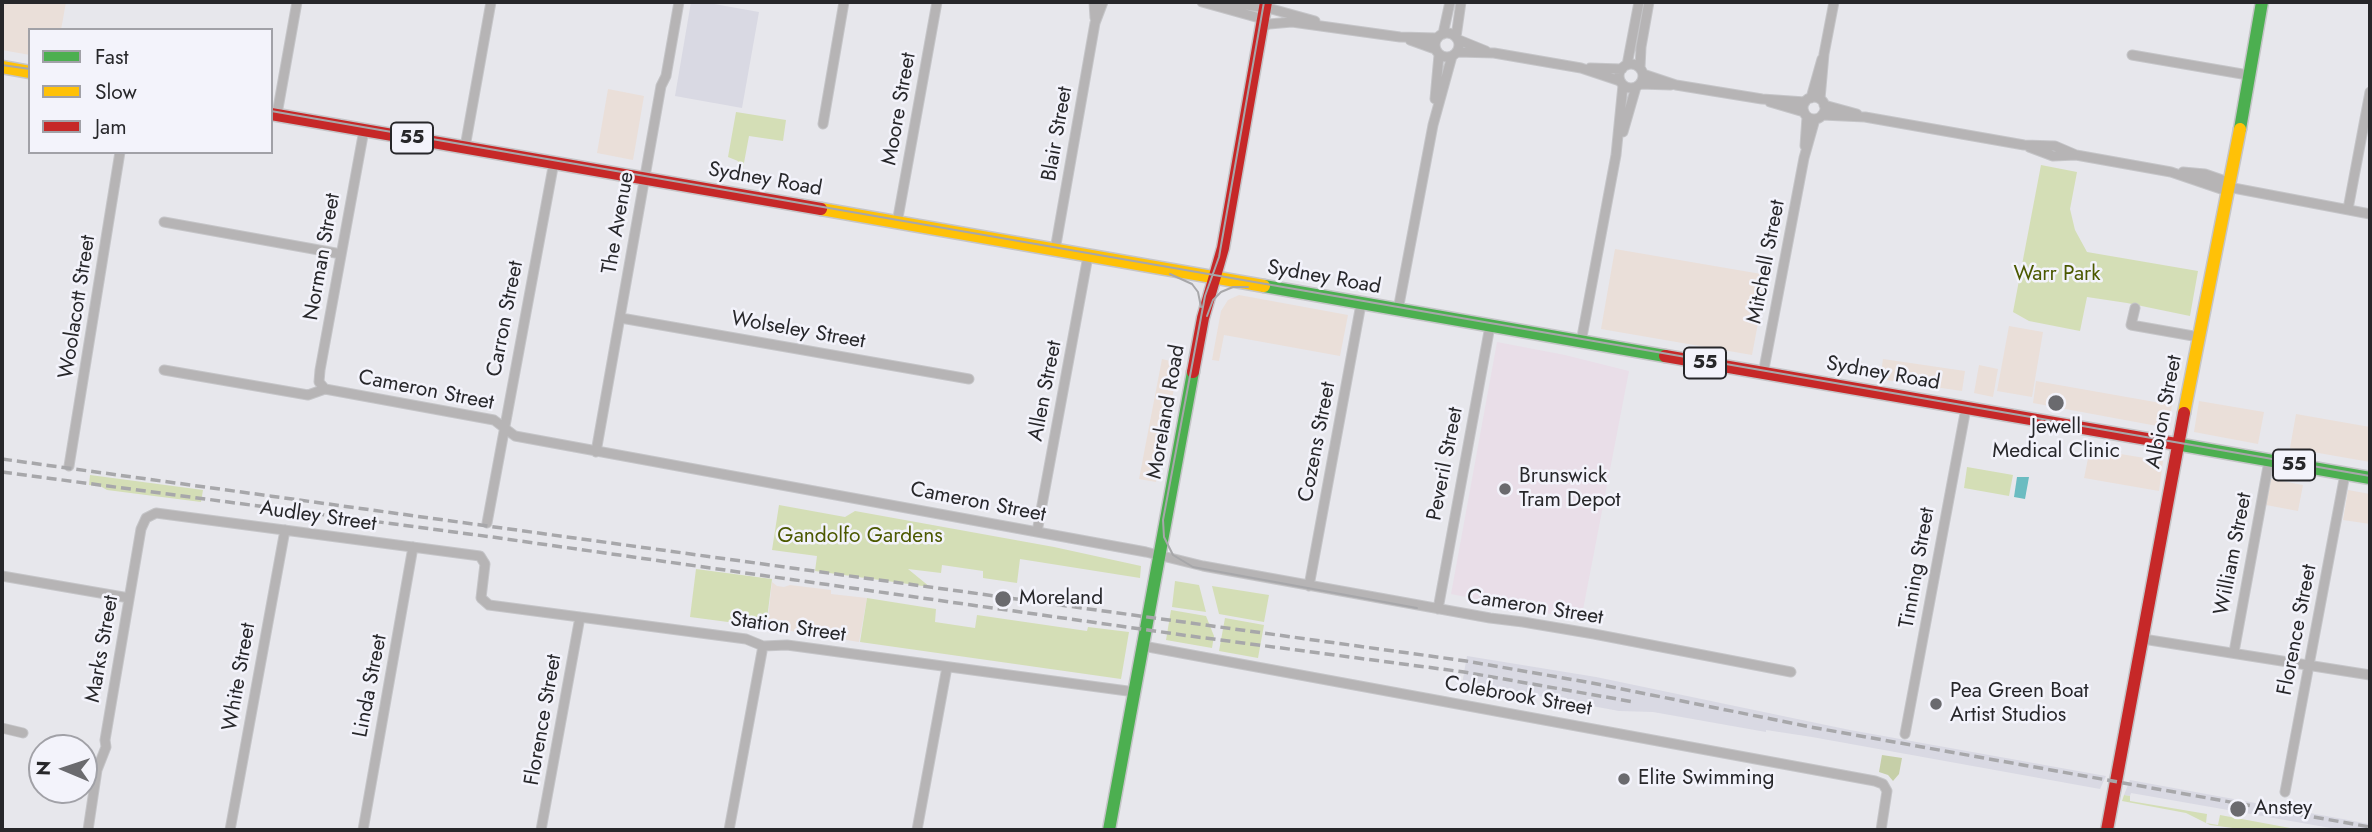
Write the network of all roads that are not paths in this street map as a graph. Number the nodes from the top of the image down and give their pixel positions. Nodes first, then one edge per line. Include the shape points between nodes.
1 (297, 2) edge
2 (491, 2) edge
3 (679, 2) edge
4 (844, 2) edge
5 (937, 2) edge
6 (1094, 2) edge
7 (1103, 2) edge
8 (1450, 2) edge
9 (1461, 2) edge
10 (1639, 2) edge
11 (1649, 2) edge
12 (1834, 2) edge
13 (2262, 2) edge
14 (1206, 3) edge
15 (1264, 14) edge
16 (1095, 23) junction
17 (1332, 26) junction
18 (1440, 36) junction
19 (1400, 37) junction
20 (1457, 38) junction
21 (1437, 52) junction
22 (1494, 53) junction
23 (1454, 54) junction
24 (2132, 55) dead end
25 (2, 67) edge
26 (1625, 67) junction
27 (1581, 68) junction
28 (28, 72) edge
29 (2248, 75) junction
30 (1640, 78) junction
31 (1622, 83) junction
32 (2370, 92) edge
33 (1813, 108) junction
34 (274, 114) edge
35 (1433, 122) junction
36 (824, 124) dead end
37 (364, 130) junction
38 (465, 147) junction
39 (120, 154) edge
40 (1616, 155) junction
41 (554, 162) junction
42 (646, 178) junction
43 (2228, 187) junction
44 (2348, 209) junction
45 (2370, 214) edge
46 (164, 222) dead end
47 (898, 223) junction
48 (1055, 250) junction
49 (341, 254) junction
50 (1088, 256) junction
51 (1214, 278) junction
52 (1361, 304) junction
53 (2135, 308) dead end
54 (1398, 310) junction
55 (621, 318) junction
56 (1490, 326) junction
57 (2199, 337) junction
58 (1581, 342) junction
59 (164, 370) dead end
60 (1763, 374) junction
61 (969, 379) dead end
62 (325, 389) junction
63 (1966, 408) junction
64 (504, 428) junction
65 (2178, 446) junction
66 (596, 452) junction
67 (2269, 461) junction
68 (69, 467) dead end
69 (2345, 474) junction
70 (2370, 478) edge
71 (148, 515) joint
72 (487, 523) dead end
73 (285, 530) junction
74 (1037, 533) junction
75 (414, 547) junction
76 (1160, 554) junction
77 (482, 557) joint
78 (2, 576) edge
79 (1309, 586) junction
80 (129, 598) junction
81 (1438, 609) junction
82 (580, 617) junction
83 (2143, 639) junction
84 (763, 646) junction
85 (1143, 646) junction
86 (2234, 652) junction
87 (2309, 665) junction
88 (947, 667) junction
89 (1791, 672) dead end
90 (2370, 676) edge
91 (1135, 692) junction
92 (2, 728) edge
93 (23, 733) dead end
94 (1905, 734) dead end
95 (2284, 792) dead end
96 (88, 830) edge
97 (230, 830) edge
98 (363, 830) edge
99 (541, 830) edge
100 (729, 830) edge
101 (917, 830) edge
102 (1109, 830) edge
103 (1881, 830) edge
104 (2108, 830) edge

1 - 34 street
2 - 38 street
3 - 42 street, The Avenue
4 - 36 street
5 - 47 street, Moore Street
6 - 16 street, Blair Street
7 - 16 street, Blair Street
8 - 18 street
9 - 20 street
10 - 26 street
11 - 30 street
12 - 33 street, Mitchell Street
13 - 29 main road, Albion Street
14 - 15 street
15 - 17 street via 1294,14
15 - 17 street via 1269,24
15 - 51 main road, Moreland Road
16 - 48 street, Blair Street
17 - 19 street
18 - 19 street
18 - 20 street via 1450,33
18 - 21 street
19 - 21 street
20 - 22 street
20 - 23 street
21 - 23 street via 1445,57
21 - 35 street
22 - 23 street
22 - 27 street
23 - 35 street
24 - 29 street
25 - 28 main road
26 - 27 street
26 - 30 street via 1634,64
26 - 31 street via 1619,75
27 - 31 street
29 - 43 main road, Albion Street
30 - 31 street via 1629,88
30 - 33 street
30 - 40 street
31 - 40 street
32 - 44 street
33 - 43 street via 2024,145 2054,146 2076,155 2171,172 2204,174
33 - 60 street, Mitchell Street
34 - 37 main road, Sydney Road / 55
35 - 54 street
37 - 38 main road, Sydney Road / 55
37 - 49 street, Norman Street
38 - 41 main road, Sydney Road / 55
39 - 68 street, Woolacott Street
40 - 58 street
41 - 42 main road, Sydney Road / 55
41 - 64 street, Carron Street
42 - 47 main road, Sydney Road / 55
42 - 55 street, The Avenue
43 - 44 street
43 - 57 main road, Albion Street
44 - 45 street
46 - 49 street
47 - 48 main road, Sydney Road / 55
48 - 50 main road, Sydney Road / 55
49 - 62 street, Norman Street via 319,377
50 - 51 main road, Sydney Road / 55
50 - 74 street, Allen Street
51 - 52 main road, Sydney Road / 55
51 - 76 main road, Moreland Road
52 - 54 main road, Sydney Road / 55
52 - 79 street, Cozens Street
53 - 57 street via 2131,325
54 - 56 main road, Sydney Road / 55
55 - 61 street, Wolseley Street
55 - 66 street, The Avenue
56 - 58 main road, Sydney Road / 55
56 - 81 street, Peveril Street
57 - 65 main road, Albion Street
58 - 60 main road, Sydney Road / 55
59 - 62 street, Cameron Street via 308,395
60 - 63 main road, Sydney Road / 55
62 - 64 street, Cameron Street via 494,420
63 - 65 main road, Sydney Road / 55
63 - 94 street, Tinning Street
64 - 66 street, Cameron Street via 515,436
64 - 72 street, Carron Street
65 - 67 main road, Sydney Road / 55
65 - 83 main road, Albion Street
66 - 74 street, Cameron Street
67 - 69 main road, Sydney Road / 55
67 - 86 street, William Street
69 - 70 main road, Sydney Road / 55
69 - 87 street, Florence Street
71 - 73 street, Audley Street via 162,513
71 - 80 street, Marks Street via 141,529
73 - 75 street, Audley Street
73 - 97 street, White Street
74 - 76 street, Cameron Street
75 - 77 street, Audley Street
75 - 98 street, Linda Street
76 - 79 street, Cameron Street
76 - 85 main road, Moreland Road
77 - 82 street, Station Street via 481,598 485,603
78 - 80 street
79 - 81 street, Cameron Street
80 - 96 street, Marks Street
81 - 89 street, Cameron Street
82 - 84 street, Station Street via 746,639
82 - 99 street, Florence Street
83 - 86 street
83 - 104 main road, Albion Street
84 - 88 street, Station Street via 787,645
84 - 100 street
85 - 91 main road, Moreland Road
85 - 103 street, Colebrook Street via 1862,778 1885,786
86 - 87 street
87 - 90 street
87 - 95 street, Florence Street
88 - 91 street, Station Street
88 - 101 street
91 - 102 main road, Moreland Road
92 - 93 street

